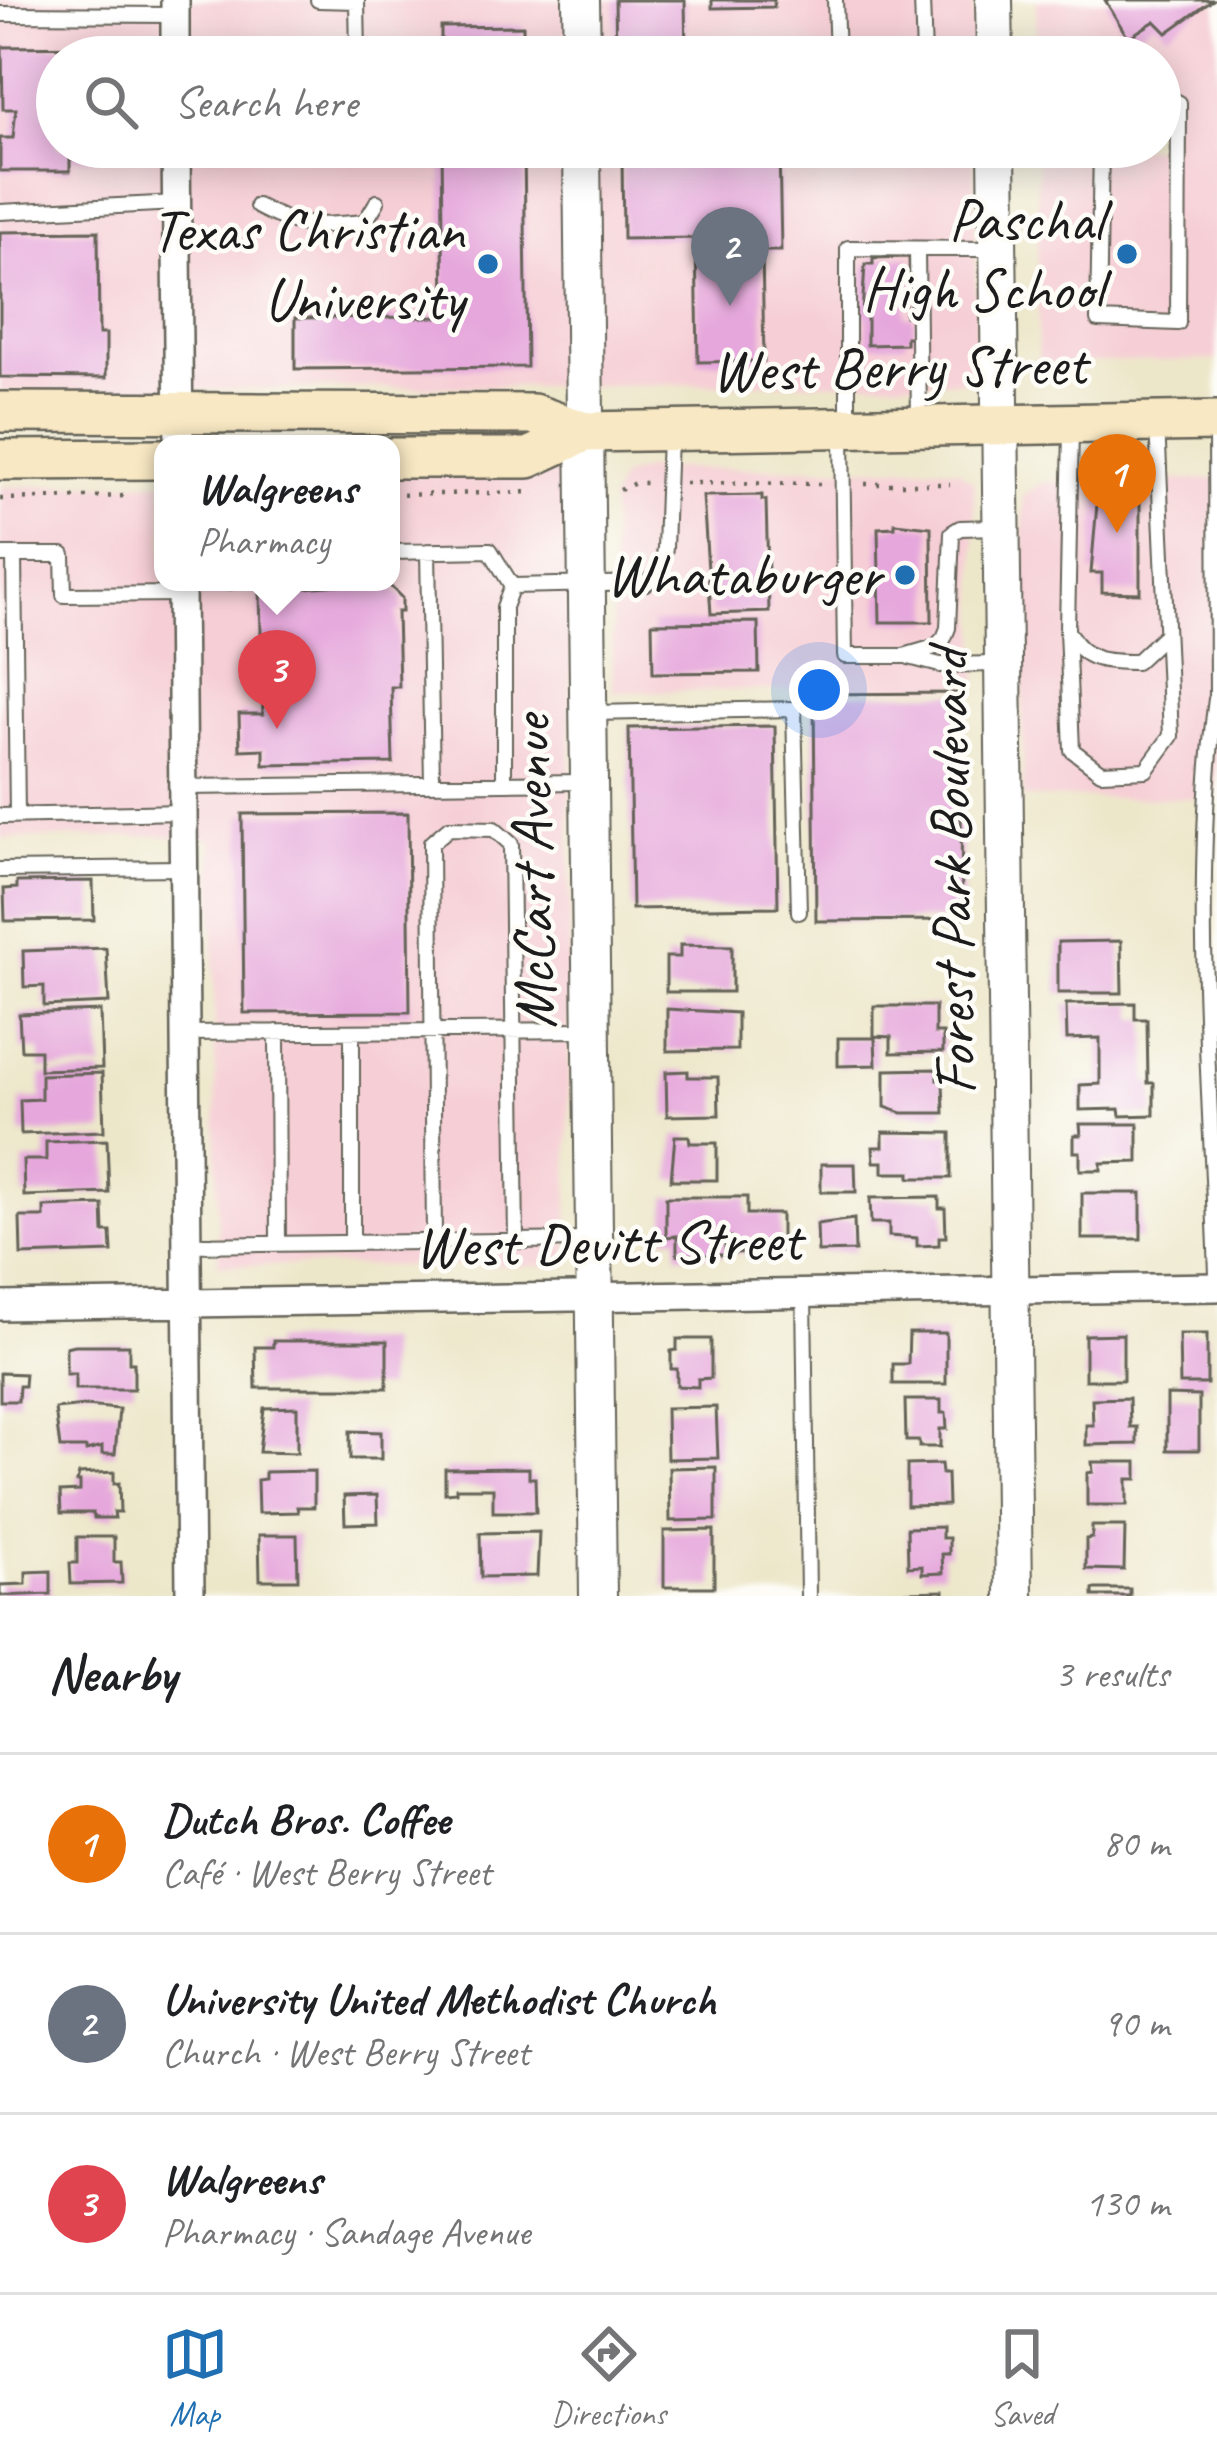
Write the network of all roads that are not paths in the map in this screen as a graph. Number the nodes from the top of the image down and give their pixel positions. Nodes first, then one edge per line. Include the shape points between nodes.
1 (318, 0) edge
2 (357, 0) edge
3 (581, 0) edge
4 (835, 0) edge
5 (922, 0) edge
6 (994, 0) edge
7 (175, 8) edge
8 (0, 14) edge
9 (358, 36) edge
10 (581, 36) edge
11 (836, 36) edge
12 (923, 36) edge
13 (995, 36) edge
14 (176, 168) edge
15 (582, 168) edge
16 (997, 168) edge
17 (1100, 168) edge
18 (1179, 168) edge
19 (376, 202) dead end
20 (177, 203) junction
21 (257, 206) dead end
22 (0, 212) edge
23 (917, 248) junction
24 (999, 248) junction
25 (0, 412) edge
26 (1157, 422) junction
27 (1216, 422) edge
28 (1071, 424) junction
29 (1003, 425) junction
30 (179, 427) edge
31 (919, 427) junction
32 (845, 428) junction
33 (669, 430) junction
34 (584, 432) junction
35 (400, 458) edge
36 (154, 459) edge
37 (0, 460) edge
38 (1216, 509) edge
39 (1004, 527) junction
40 (428, 551) junction
41 (400, 552) edge
42 (7, 555) edge
43 (512, 586) junction
44 (586, 587) junction
45 (154, 588) edge
46 (180, 591) edge
47 (1067, 630) junction
48 (1166, 634) junction
49 (1216, 645) edge
50 (904, 656) junction
51 (1005, 664) junction
52 (1217, 699) edge
53 (587, 713) junction
54 (588, 782) junction
55 (504, 783) junction
56 (432, 784) junction
57 (183, 800) junction
58 (17, 815) junction
59 (0, 816) edge
60 (183, 868) junction
61 (0, 870) edge
62 (799, 912) dead end
63 (591, 1030) junction
64 (435, 1031) junction
65 (512, 1031) junction
66 (352, 1032) junction
67 (185, 1033) junction
68 (277, 1033) junction
69 (516, 1240) junction
70 (594, 1240) junction
71 (434, 1242) junction
72 (352, 1243) junction
73 (278, 1244) junction
74 (186, 1246) junction
75 (1217, 1275) edge
76 (1217, 1288) edge
77 (1012, 1291) junction
78 (804, 1293) junction
79 (594, 1296) junction
80 (188, 1305) junction
81 (0, 1306) edge
82 (190, 1596) edge
83 (598, 1596) edge
84 (808, 1596) edge
85 (1013, 1596) edge

1 - 2 lane
2 - 9 lane
3 - 10 street
4 - 11 lane
5 - 12 lane
6 - 13 street
7 - 8 lane
14 - 20 street
15 - 34 street, McCart Avenue
16 - 24 street, Forest Park Boulevard
17 - 18 lane via 1098,320 1178,323
19 - 21 lane via 365,222 334,224 290,224
20 - 22 lane
20 - 30 street
23 - 24 lane
23 - 31 lane
23 - 32 lane via 848,248
24 - 29 street, Forest Park Boulevard
25 - 30 main road, West Berry Street
26 - 27 main road, West Berry Street
26 - 28 main road, West Berry Street
26 - 48 lane
27 - 38 lane
28 - 29 main road, West Berry Street
28 - 47 lane
29 - 31 main road, West Berry Street
29 - 39 street, Forest Park Boulevard
30 - 34 main road, West Berry Street via 533,414
31 - 32 main road, West Berry Street
32 - 33 main road, West Berry Street
32 - 50 lane via 845,656
33 - 34 main road, West Berry Street
33 - 44 lane via 662,567 646,583
34 - 35 main road, West Berry Street via 528,458
34 - 44 street, McCart Avenue
36 - 37 main road
38 - 49 lane
39 - 50 lane via 952,533 948,628 935,647
39 - 51 street, Forest Park Boulevard
40 - 41 lane
40 - 43 lane via 490,550
40 - 56 lane
42 - 45 lane via 63,555 64,595
42 - 58 lane
43 - 44 lane
43 - 55 lane via 504,607
44 - 53 street, McCart Avenue
46 - 57 street
47 - 48 lane via 1101,662 1136,662
47 - 48 lane via 1072,750 1101,772 1146,770 1171,736
49 - 52 lane
50 - 51 lane via 940,665
51 - 77 street, Forest Park Boulevard
52 - 75 lane via 1207,766 1207,974
53 - 54 street, McCart Avenue
53 - 62 lane via 794,709
54 - 55 lane
54 - 63 street, McCart Avenue
55 - 56 lane
56 - 57 lane
57 - 58 lane
57 - 60 street
58 - 59 lane
60 - 61 lane
60 - 67 street
63 - 65 lane
63 - 70 street, McCart Avenue
64 - 65 lane
64 - 65 lane via 431,843 449,828 494,829 511,844
64 - 66 lane
64 - 71 lane
65 - 69 lane
66 - 68 lane
66 - 72 lane
67 - 68 lane
67 - 74 street
68 - 73 lane
69 - 70 lane
69 - 71 lane
70 - 79 street, McCart Avenue
71 - 72 lane
72 - 73 lane
73 - 74 lane
74 - 80 street
76 - 77 street, West Devitt Street
77 - 78 street, West Devitt Street
77 - 85 street, Forest Park Boulevard
78 - 79 street, West Devitt Street
78 - 84 lane
79 - 80 street, West Devitt Street
79 - 83 street, McCart Avenue
80 - 81 street, West Devitt Street
80 - 82 street

